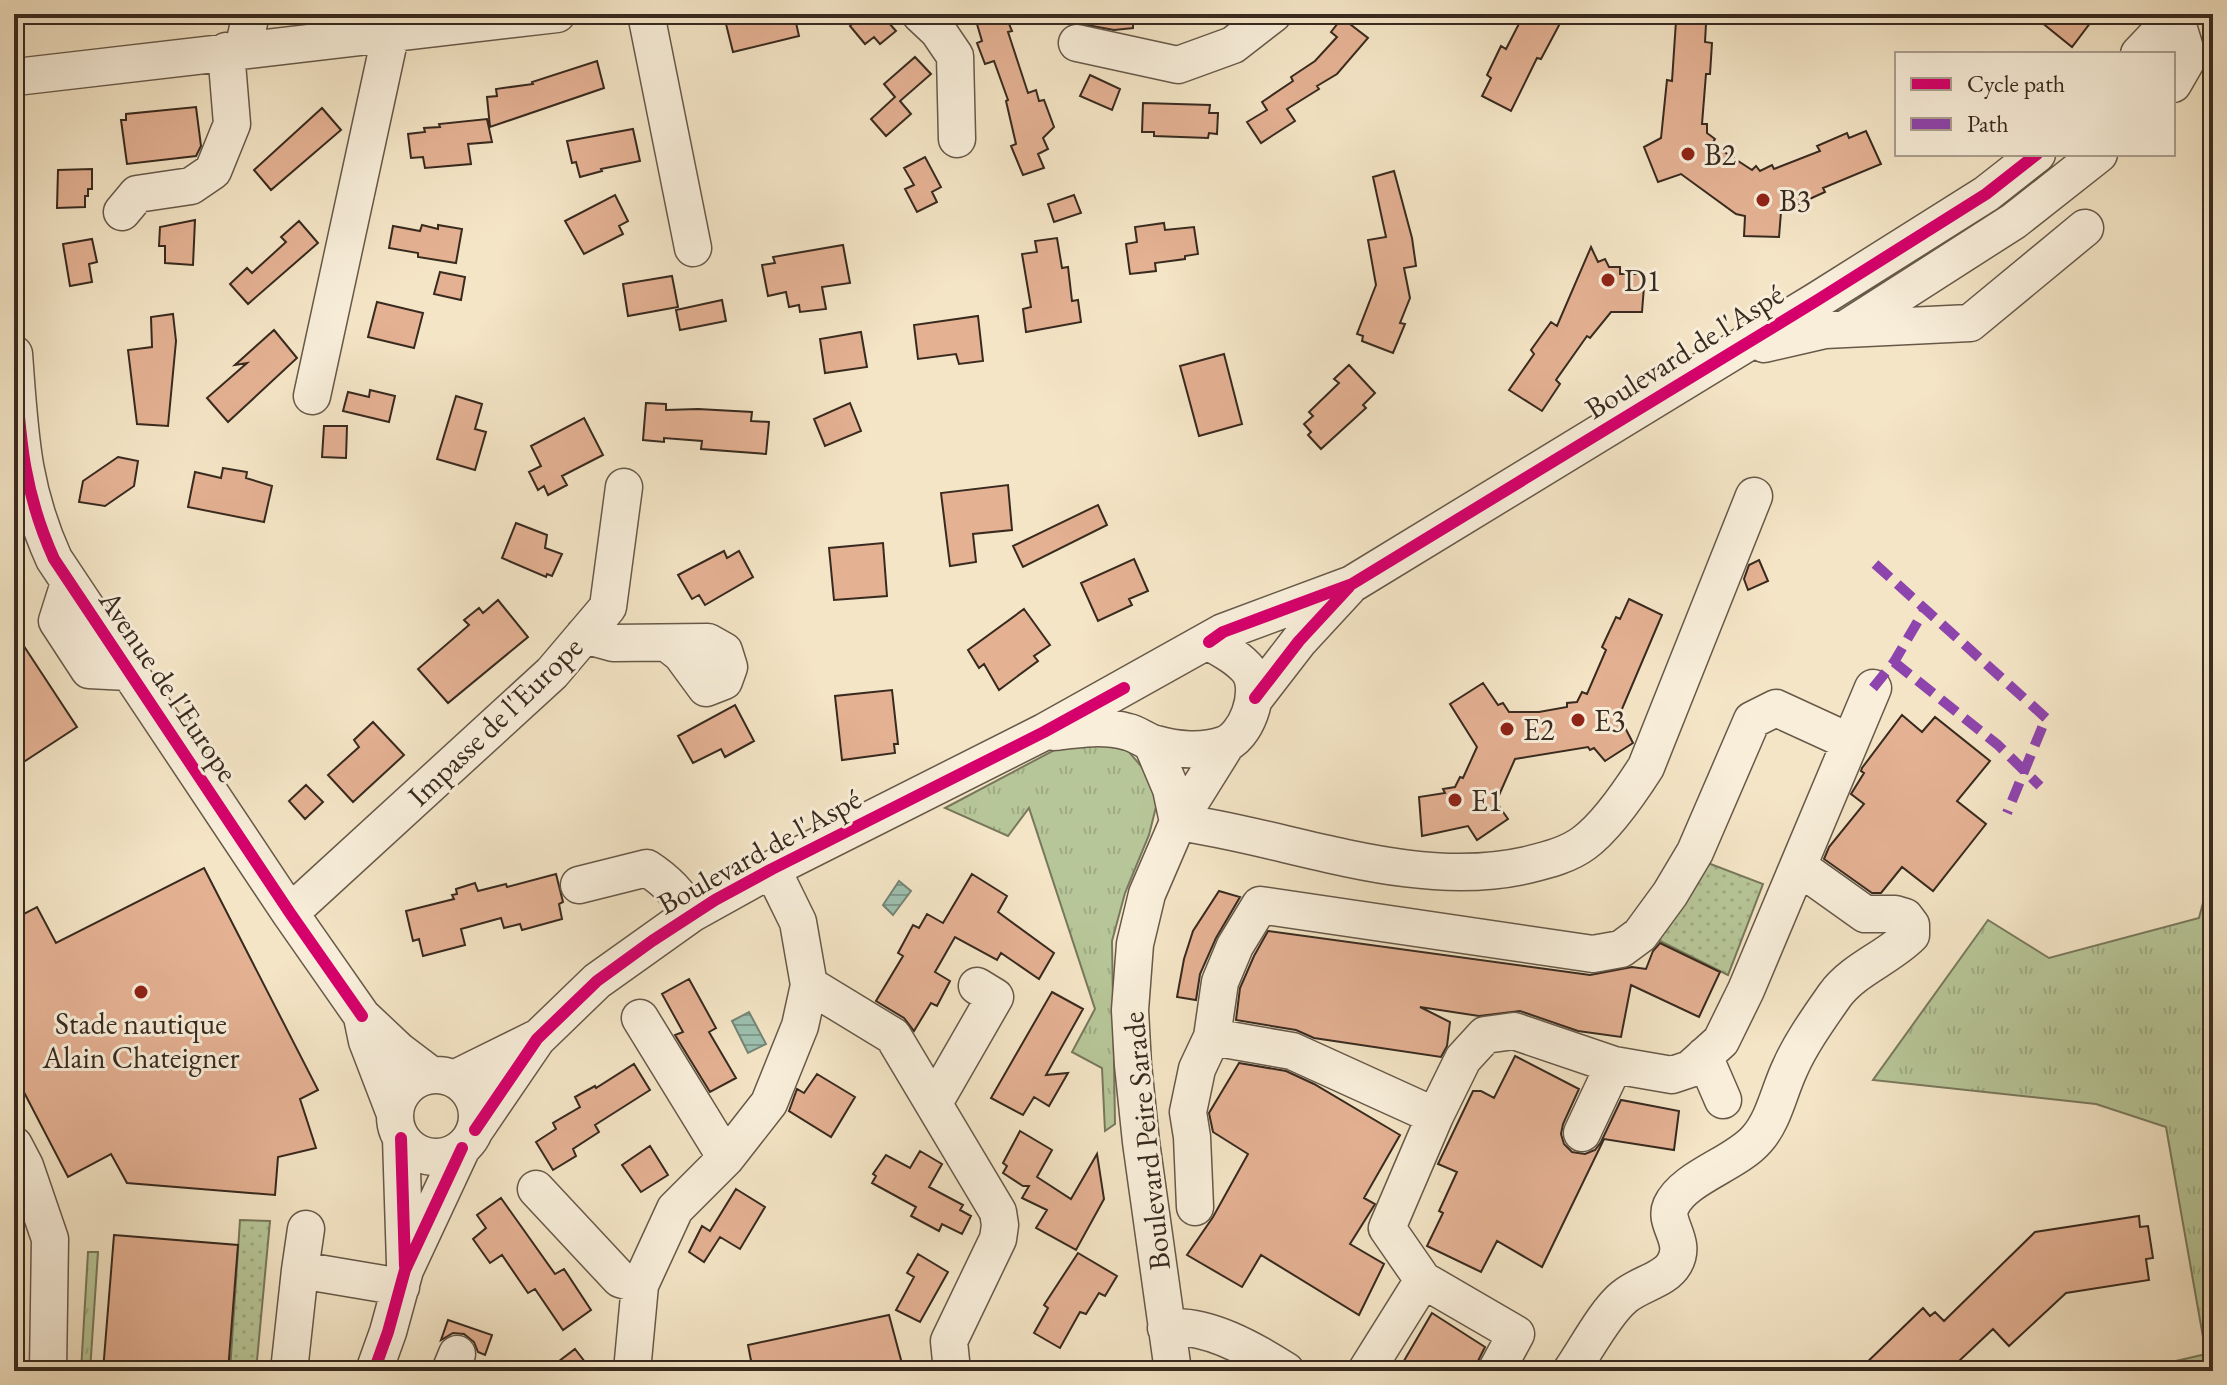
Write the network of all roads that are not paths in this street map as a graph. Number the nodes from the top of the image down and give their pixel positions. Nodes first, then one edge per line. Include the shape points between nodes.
1 (251, 14) edge
2 (557, 14) edge
3 (646, 14) edge
4 (920, 14) edge
5 (1273, 14) edge
6 (2176, 15) edge
7 (437, 22) edge
8 (391, 32) junction
9 (1077, 43) dead end
10 (234, 50) junction
11 (2141, 52) edge
12 (2175, 81) edge
13 (15, 84) edge
14 (957, 139) dead end
15 (2034, 156) edge
16 (2096, 156) edge
17 (122, 212) dead end
18 (2085, 228) dead end
19 (693, 248) dead end
20 (1846, 329) junction
21 (1735, 350) junction
22 (14, 354) edge
23 (312, 396) dead end
24 (624, 487) dead end
25 (1754, 496) dead end
26 (1352, 584) junction
27 (584, 635) junction
28 (1209, 642) junction
29 (667, 643) dead end
30 (1148, 675) junction
31 (1873, 688) dead end
32 (1255, 698) junction
33 (1044, 732) junction
34 (1150, 741) junction
35 (1850, 742) junction
36 (1226, 745) junction
37 (1178, 822) junction
38 (1799, 867) junction
39 (772, 869) junction
40 (579, 885) dead end
41 (290, 913) junction
42 (691, 914) junction
43 (809, 985) junction
44 (977, 986) dead end
45 (362, 1016) junction
46 (640, 1018) dead end
47 (1212, 1037) junction
48 (537, 1039) junction
49 (1704, 1056) junction
50 (1614, 1065) junction
51 (442, 1077) junction
52 (1723, 1100) dead end
53 (934, 1103) junction
54 (1435, 1116) junction
55 (398, 1126) junction
56 (1582, 1133) dead end
57 (469, 1139) junction
58 (14, 1145) edge
59 (726, 1158) junction
60 (536, 1189) dead end
61 (1195, 1207) dead end
62 (306, 1229) dead end
63 (300, 1270) junction
64 (403, 1279) junction
65 (1423, 1280) junction
66 (640, 1285) junction
67 (1166, 1328) junction
68 (48, 1371) edge
69 (289, 1371) edge
70 (374, 1371) edge
71 (632, 1371) edge
72 (952, 1371) edge
73 (1173, 1371) edge
74 (1286, 1371) edge
75 (1366, 1371) edge
76 (1496, 1371) edge
77 (1571, 1371) edge

1 - 10 street
2 - 7 street
3 - 19 street
4 - 14 street via 955,56
5 - 9 street via 1233,45 1178,65
6 - 11 street
6 - 12 street via 2188,58
7 - 8 street
8 - 10 street
8 - 23 street
10 - 13 street
10 - 17 street via 232,124 213,171 191,186 137,194
15 - 21 street, Boulevard de l'Aspé via 1986,194
16 - 20 street via 2014,221
18 - 20 street via 1970,323
20 - 21 street
21 - 26 street, Boulevard de l'Aspé
22 - 41 street, Avenue de l'Europe via 22,462 40,529 69,583
24 - 27 street, Impasse de l'Europe via 608,607
25 - 37 street via 1646,767 1585,843 1554,859 1480,873 1454,872 1416,870
26 - 28 street, Boulevard de l'Aspé via 1223,632
26 - 32 street, Boulevard de l'Aspé
27 - 29 street via 613,643
27 - 41 street, Impasse de l'Europe via 552,673
28 - 30 street
28 - 32 street via 1250,673
30 - 33 street, Boulevard de l'Aspé
30 - 34 street via 1138,698 1138,718
31 - 35 street
32 - 36 street via 1245,726
33 - 34 street, Boulevard de l'Aspé via 1095,728 1127,731
33 - 39 street, Boulevard de l'Aspé
34 - 36 street via 1193,749
34 - 37 street via 1171,789
35 - 38 street
35 - 47 street via 1776,708 1752,720 1695,852 1670,894 1640,935 1606,954 1260,905 1220,982
36 - 37 street, Boulevard Peire Sarade
37 - 67 street, Boulevard Peire Sarade via 1147,894 1135,944 1130,1010
38 - 49 street via 1721,1041
38 - 77 street via 1865,914 1905,917 1911,935 1837,993 1791,1066 1756,1141 1685,1189 1671,1205 1679,1254 1673,1266 1622,1298
39 - 42 street, Boulevard de l'Aspé
39 - 43 street via 798,922
40 - 42 street via 647,868 667,881
41 - 45 street, Avenue de l'Europe
42 - 48 street, Boulevard de l'Aspé via 597,981
43 - 53 street via 893,1036
43 - 59 street via 800,1026 769,1103
44 - 53 street via 995,997
45 - 51 street, Avenue de l'Europe via 398,1050
45 - 55 street, Avenue de l'Europe
46 - 59 street
47 - 54 street via 1292,1051
47 - 61 street via 1197,1069 1188,1112
48 - 51 street, Boulevard de l'Aspé
48 - 57 street, Boulevard de l'Aspé
49 - 50 street via 1690,1069 1672,1075
49 - 52 street
50 - 54 street via 1514,1031 1485,1035 1463,1059
50 - 56 street
51 - 55 street via 410,1085 397,1103
51 - 57 street via 464,1085 476,1106
53 - 72 street via 998,1212 1000,1225 949,1341
54 - 65 street via 1387,1228
55 - 57 street via 418,1153 429,1157 441,1157
55 - 64 street, Boulevard de l'Aspé
57 - 64 street, Boulevard de l'Aspé
58 - 68 street via 50,1239
59 - 66 street via 675,1209
60 - 66 street via 620,1279
62 - 63 street
63 - 64 street
63 - 69 street
64 - 70 street, Boulevard de l'Aspé
65 - 75 street
65 - 76 street via 1516,1334
66 - 71 street
67 - 73 street, Boulevard Peire Sarade
67 - 74 street via 1200,1331 1249,1348

